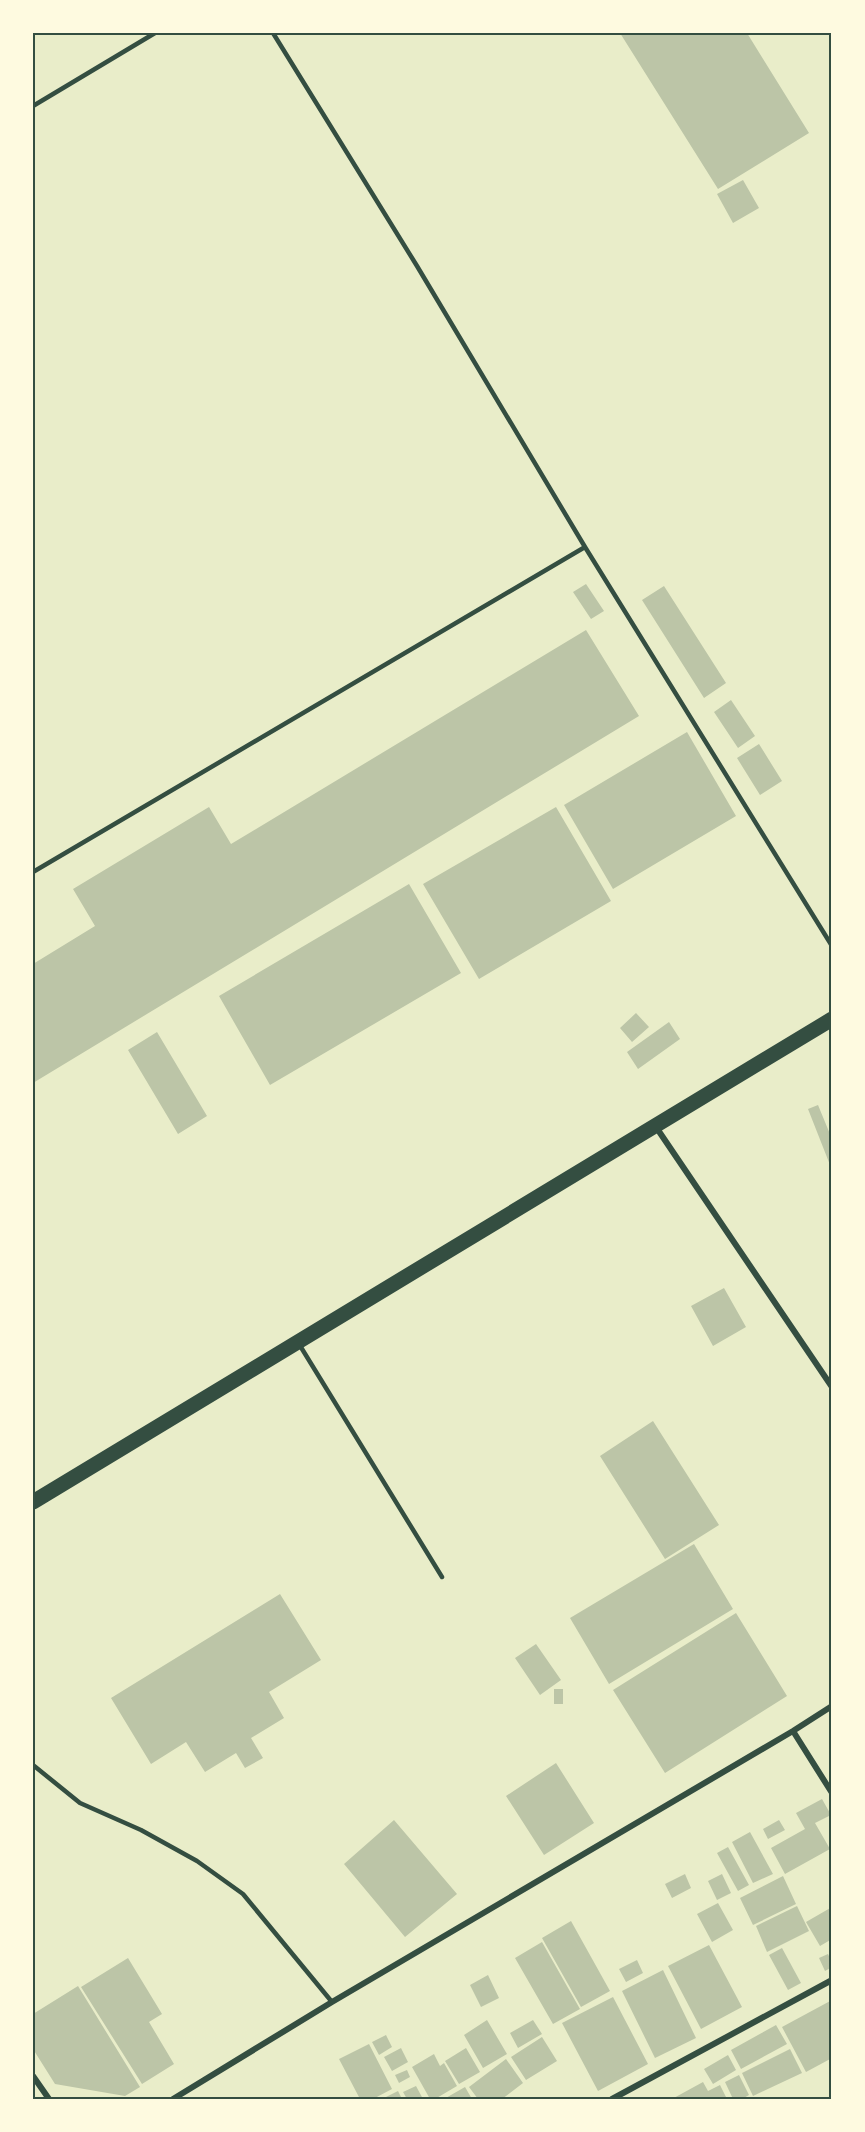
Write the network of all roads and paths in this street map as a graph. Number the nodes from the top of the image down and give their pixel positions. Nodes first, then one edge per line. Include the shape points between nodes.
1 (155, 33) edge
2 (273, 33) edge
3 (33, 106) edge
4 (585, 547) junction
5 (33, 872) edge
6 (832, 946) edge
7 (832, 1019) edge
8 (656, 1127) junction
9 (298, 1342) junction
10 (832, 1387) edge
11 (33, 1502) edge
12 (442, 1577) dead end
13 (832, 1706) edge
14 (793, 1731) junction
15 (33, 1765) edge
16 (832, 1793) edge
17 (832, 1980) edge
18 (332, 2002) junction
19 (33, 2076) edge
20 (49, 2099) edge
21 (173, 2099) edge
22 (612, 2099) edge

1 - 3 lane
2 - 4 lane
4 - 5 lane
4 - 6 lane
7 - 8 main road
8 - 9 main road
8 - 10 street
9 - 11 main road
9 - 12 lane
13 - 14 street
14 - 16 street
14 - 18 street
15 - 18 lane via 80,1803 188,1856 243,1894
17 - 22 street
18 - 21 street
19 - 20 street

